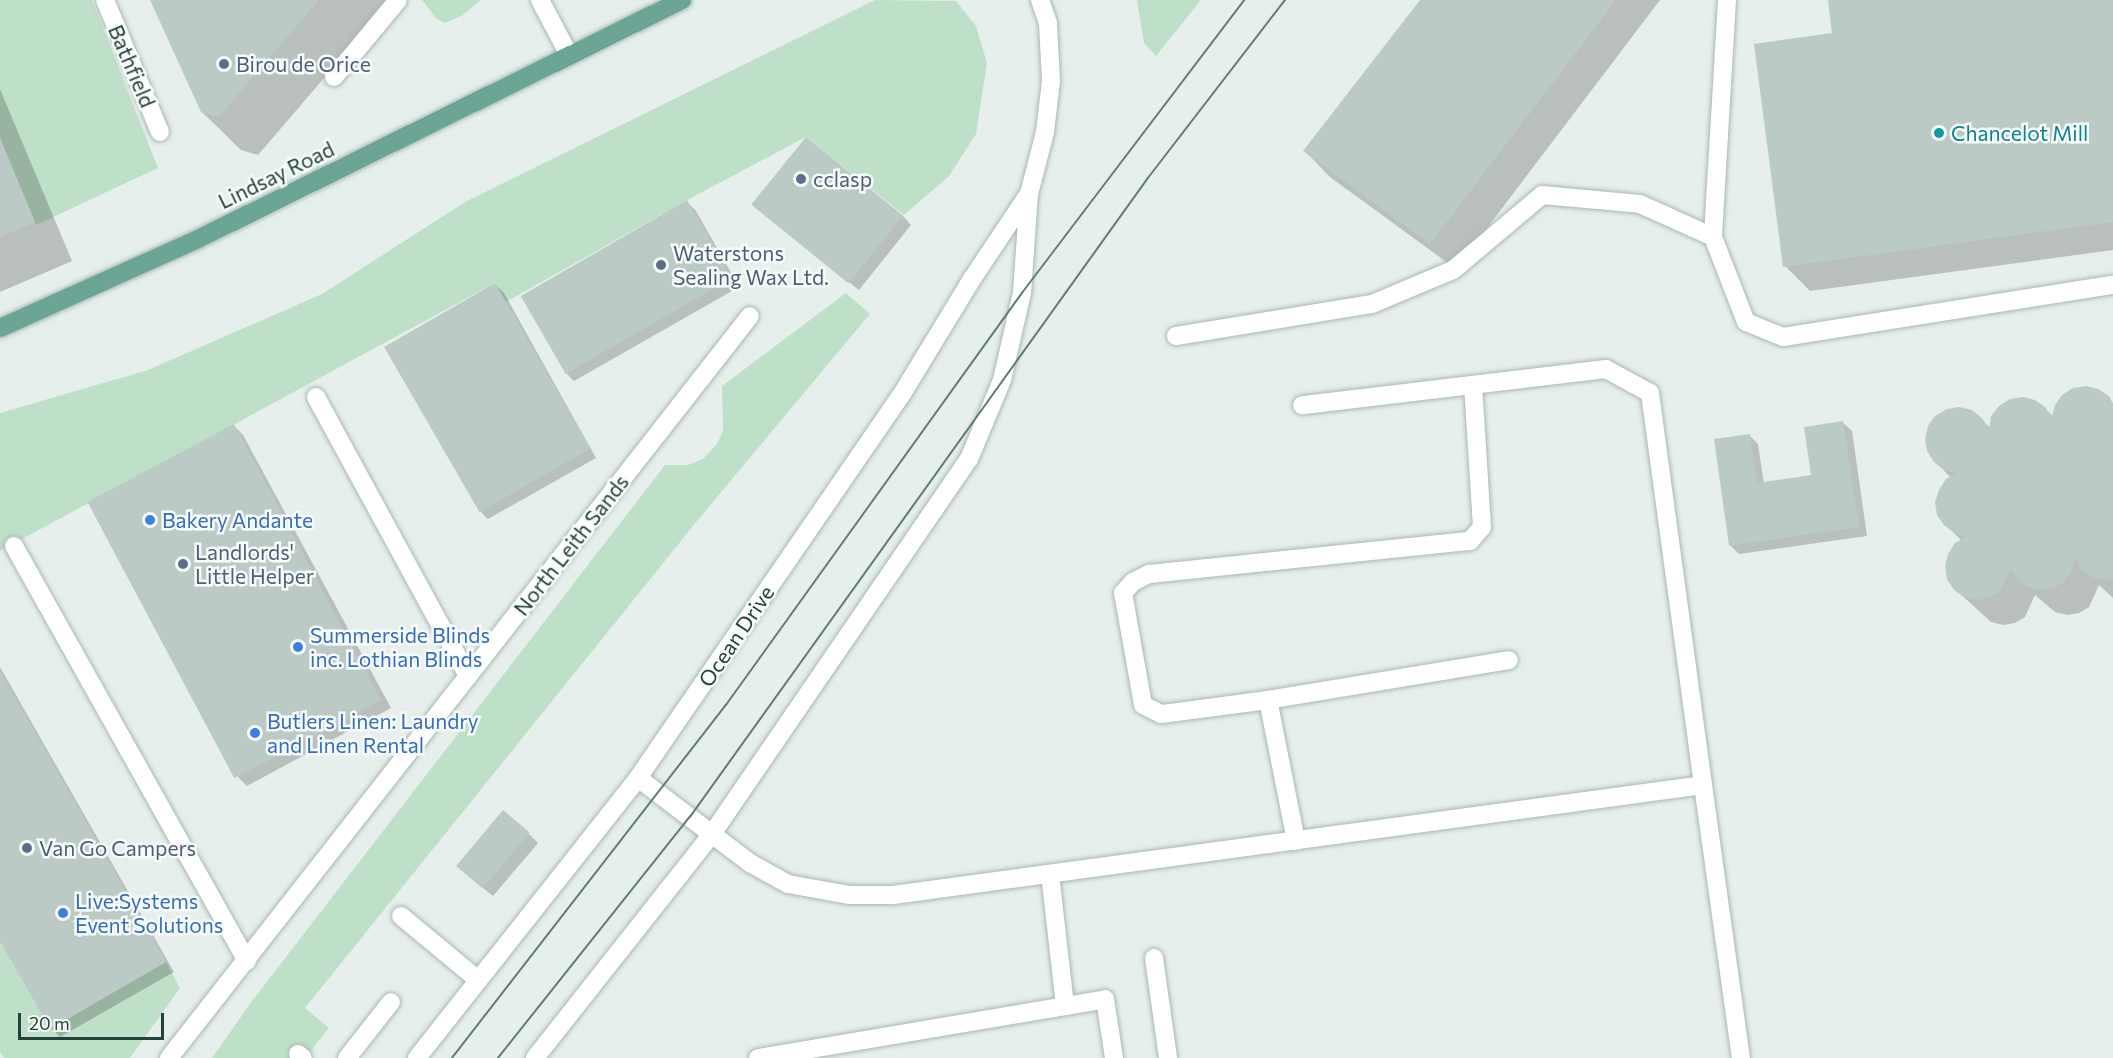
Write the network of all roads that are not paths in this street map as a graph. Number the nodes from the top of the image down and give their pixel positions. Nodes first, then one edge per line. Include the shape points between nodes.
1 (105, 0) edge
2 (398, 0) edge
3 (540, 0) edge
4 (682, 0) edge
5 (1040, 0) edge
6 (1727, 0) edge
7 (569, 55) junction
8 (334, 77) dead end
9 (160, 132) dead end
10 (1029, 194) junction
11 (1713, 237) junction
12 (2113, 285) edge
13 (750, 316) dead end
14 (0, 328) edge
15 (1176, 336) dead end
16 (1473, 385) junction
17 (316, 397) dead end
18 (1302, 405) dead end
19 (15, 546) dead end
20 (1509, 660) dead end
21 (468, 676) junction
22 (1268, 700) junction
23 (638, 778) junction
24 (1703, 785) junction
25 (712, 834) junction
26 (1296, 841) junction
27 (1050, 874) junction
28 (401, 916) dead end
29 (1154, 958) dead end
30 (247, 961) junction
31 (478, 980) junction
32 (391, 1002) dead end
33 (1065, 1006) junction
34 (170, 1058) edge
35 (347, 1058) edge
36 (417, 1058) edge
37 (535, 1058) edge
38 (758, 1058) edge
39 (1114, 1058) edge
40 (1168, 1058) edge
41 (1742, 1058) edge

1 - 9 street, Bathfield
2 - 8 street
3 - 7 street
4 - 7 main road, Lindsay Road
5 - 10 street, Ocean Drive via 1048,23 1051,81 1045,132
6 - 11 street
7 - 14 main road, Lindsay Road via 198,239
10 - 23 street, Ocean Drive via 902,394
10 - 25 street, Ocean Drive via 1022,292 1002,380 969,459
11 - 12 street via 1746,322 1783,337
11 - 15 street via 1640,204 1542,195 1453,270 1372,304
13 - 21 street, North Leith Sands
16 - 18 street
16 - 22 street via 1482,527 1470,541 1149,574 1123,593 1143,705 1161,714
16 - 24 street via 1606,369 1650,393
17 - 21 street
19 - 30 street
20 - 22 street
21 - 30 street, North Leith Sands
22 - 26 street
23 - 25 street
23 - 31 street, Ocean Drive
24 - 26 street
24 - 41 street
25 - 27 street via 750,863 788,884 850,896 893,896
25 - 37 street, Ocean Drive
26 - 27 street
27 - 33 street
28 - 31 street
29 - 40 street
30 - 34 street, North Leith Sands
31 - 36 street, Ocean Drive
32 - 35 street
33 - 38 street
33 - 39 street via 1105,999

